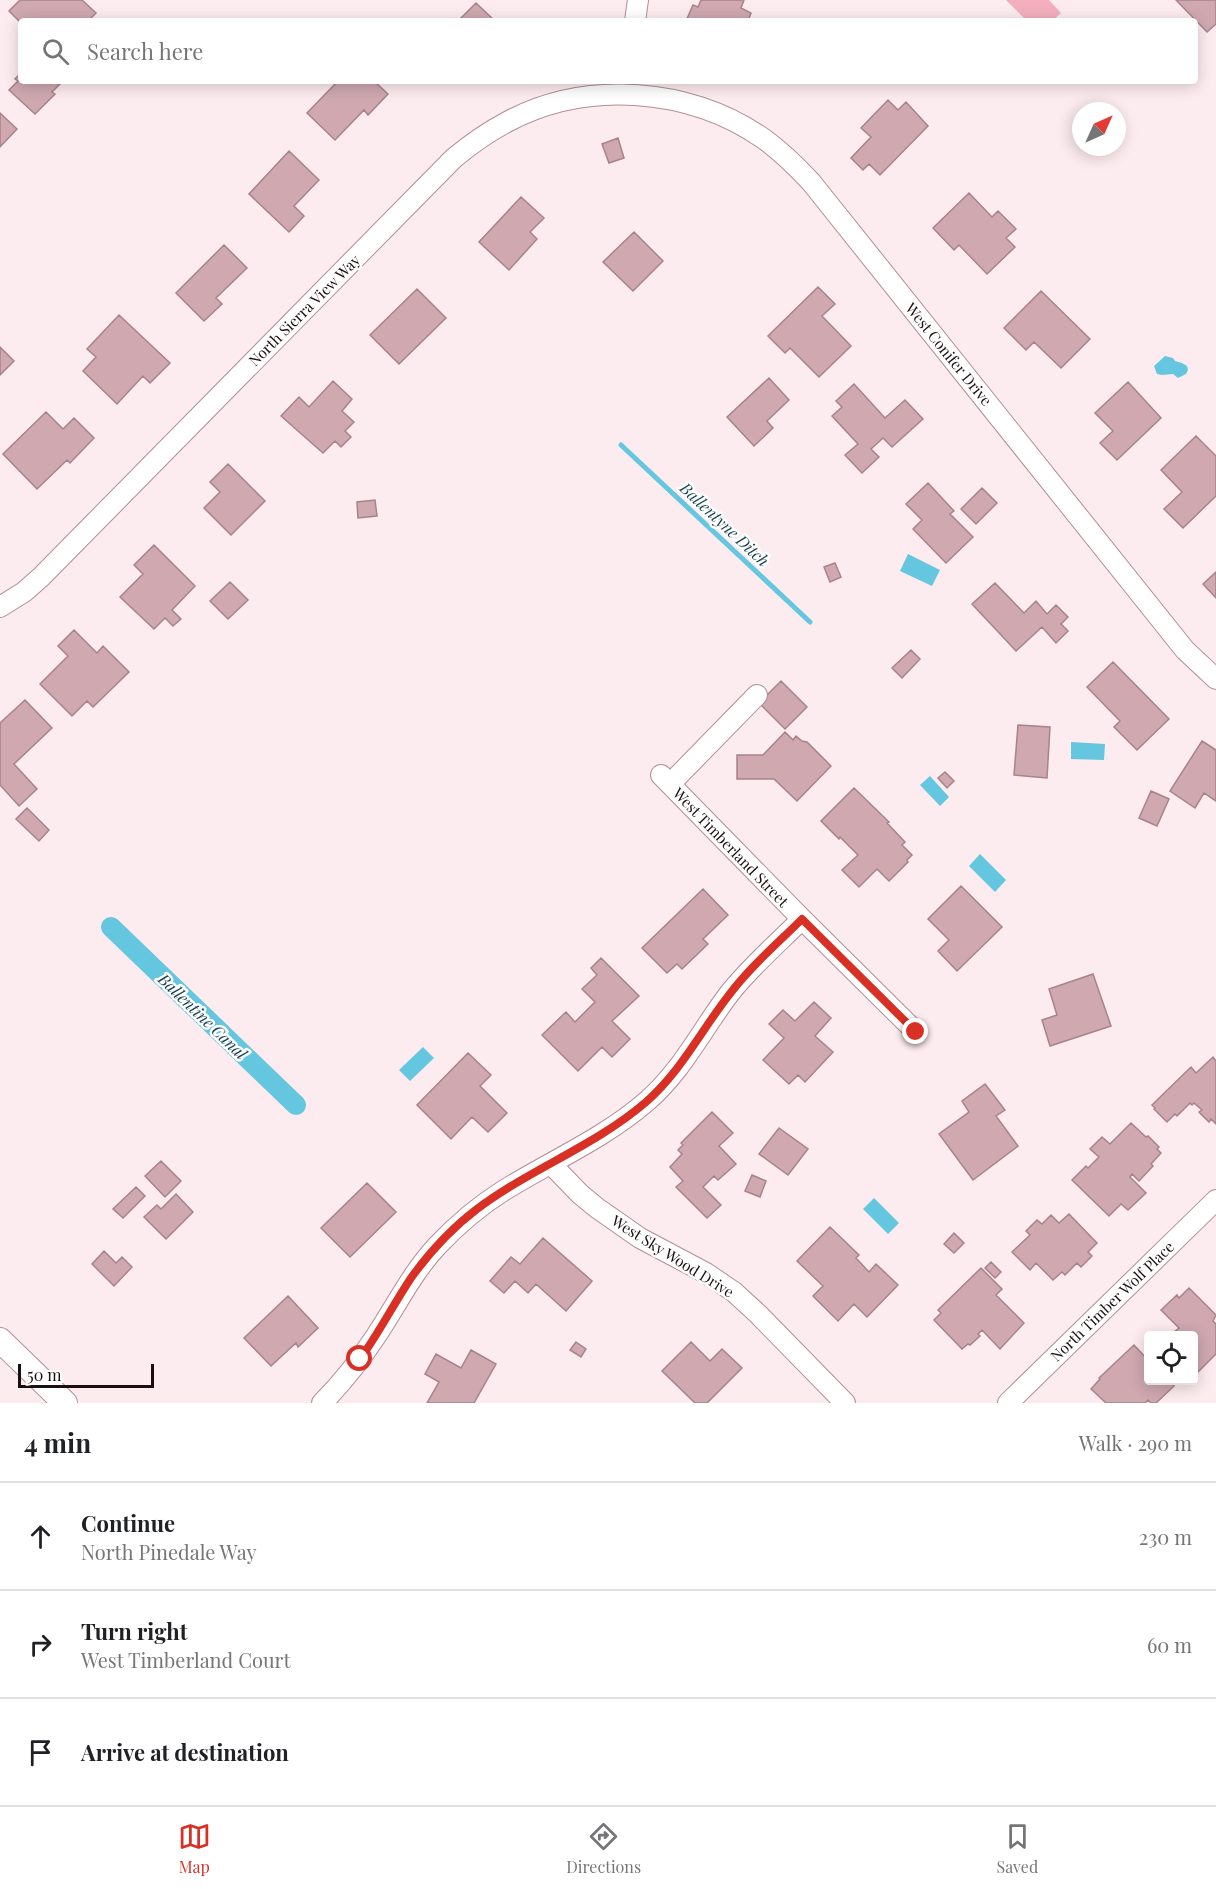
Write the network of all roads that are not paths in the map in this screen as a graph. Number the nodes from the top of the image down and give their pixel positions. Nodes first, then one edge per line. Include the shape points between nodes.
1 (638, 0) edge
2 (635, 18) edge
3 (636, 88) edge
4 (0, 607) edge
5 (1216, 679) edge
6 (757, 695) dead end
7 (802, 919) junction
8 (916, 1032) dead end
9 (551, 1164) junction
10 (1216, 1200) edge
11 (0, 1340) edge
12 (65, 1403) edge
13 (322, 1403) edge
14 (844, 1403) edge
15 (1008, 1403) edge

1 - 2 street
3 - 4 street, North Sierra View Way via 549,105 508,121 463,151 40,577
3 - 5 street, West Conifer Drive via 724,117 763,138 796,166 1185,650
6 - 7 street, West Timberland Street via 665,780
7 - 8 street, West Timberland Street
7 - 9 street via 743,977 682,1064 647,1101 605,1133
9 - 13 street via 485,1203 436,1248 413,1276 360,1359
9 - 14 street, West Sky Wood Drive via 597,1208 640,1238 734,1292
10 - 15 street, North Timber Wolf Place
11 - 12 main road

